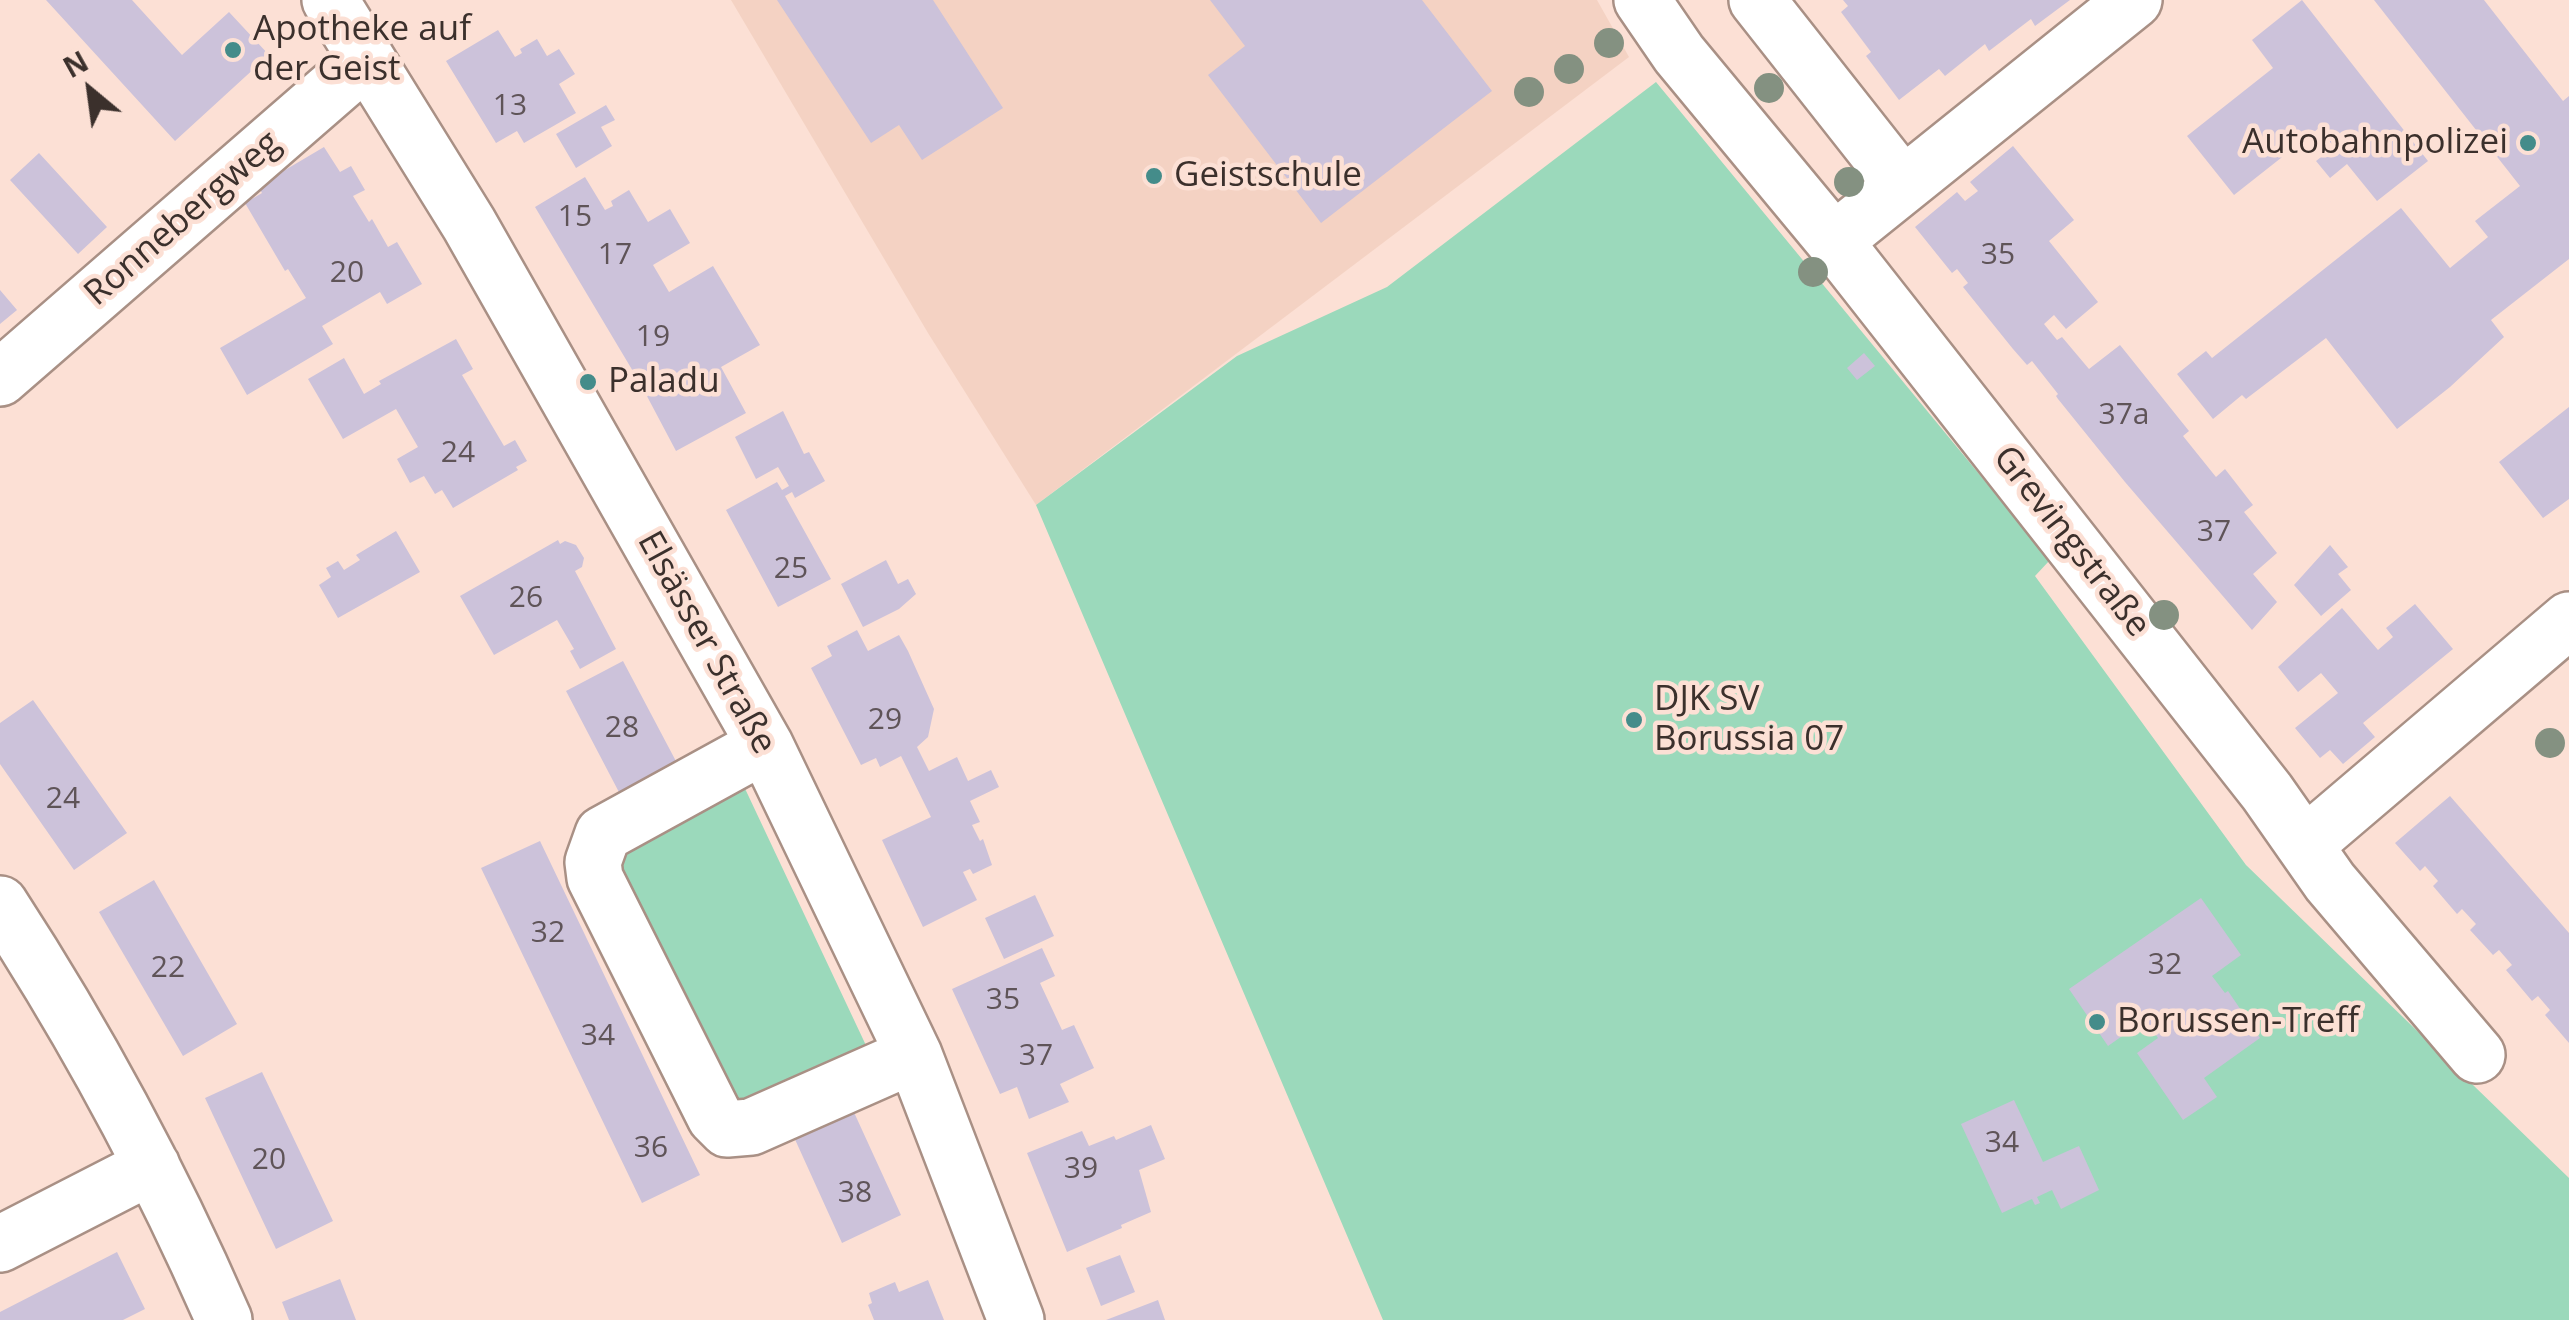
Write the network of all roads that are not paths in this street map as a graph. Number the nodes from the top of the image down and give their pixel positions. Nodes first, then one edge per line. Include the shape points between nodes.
1 (330, 0) edge
2 (1642, 0) edge
3 (1757, 0) edge
4 (2134, 0) edge
5 (366, 60) junction
6 (1902, 184) junction
7 (1834, 240) junction
8 (0, 378) edge
9 (2569, 620) edge
10 (765, 745) junction
11 (2306, 844) junction
12 (0, 904) edge
13 (914, 1055) junction
14 (2477, 1055) dead end
15 (152, 1166) junction
16 (0, 1244) edge
17 (224, 1320) edge
18 (1016, 1320) edge

1 - 5 street, Elsässer Straße
2 - 7 street, Grevingstraße
3 - 6 street
4 - 6 street
5 - 8 street, Ronnebergweg
5 - 10 street, Elsässer Straße via 468,224
6 - 7 street
7 - 11 street, Grevingstraße
9 - 11 street
10 - 13 street, Elsässer Straße
10 - 13 street via 603,834 592,862 594,878 715,1118 727,1129 751,1127
11 - 14 street, Grevingstraße via 2330,882
12 - 15 street
13 - 18 street, Elsässer Straße
15 - 16 street
15 - 17 street

